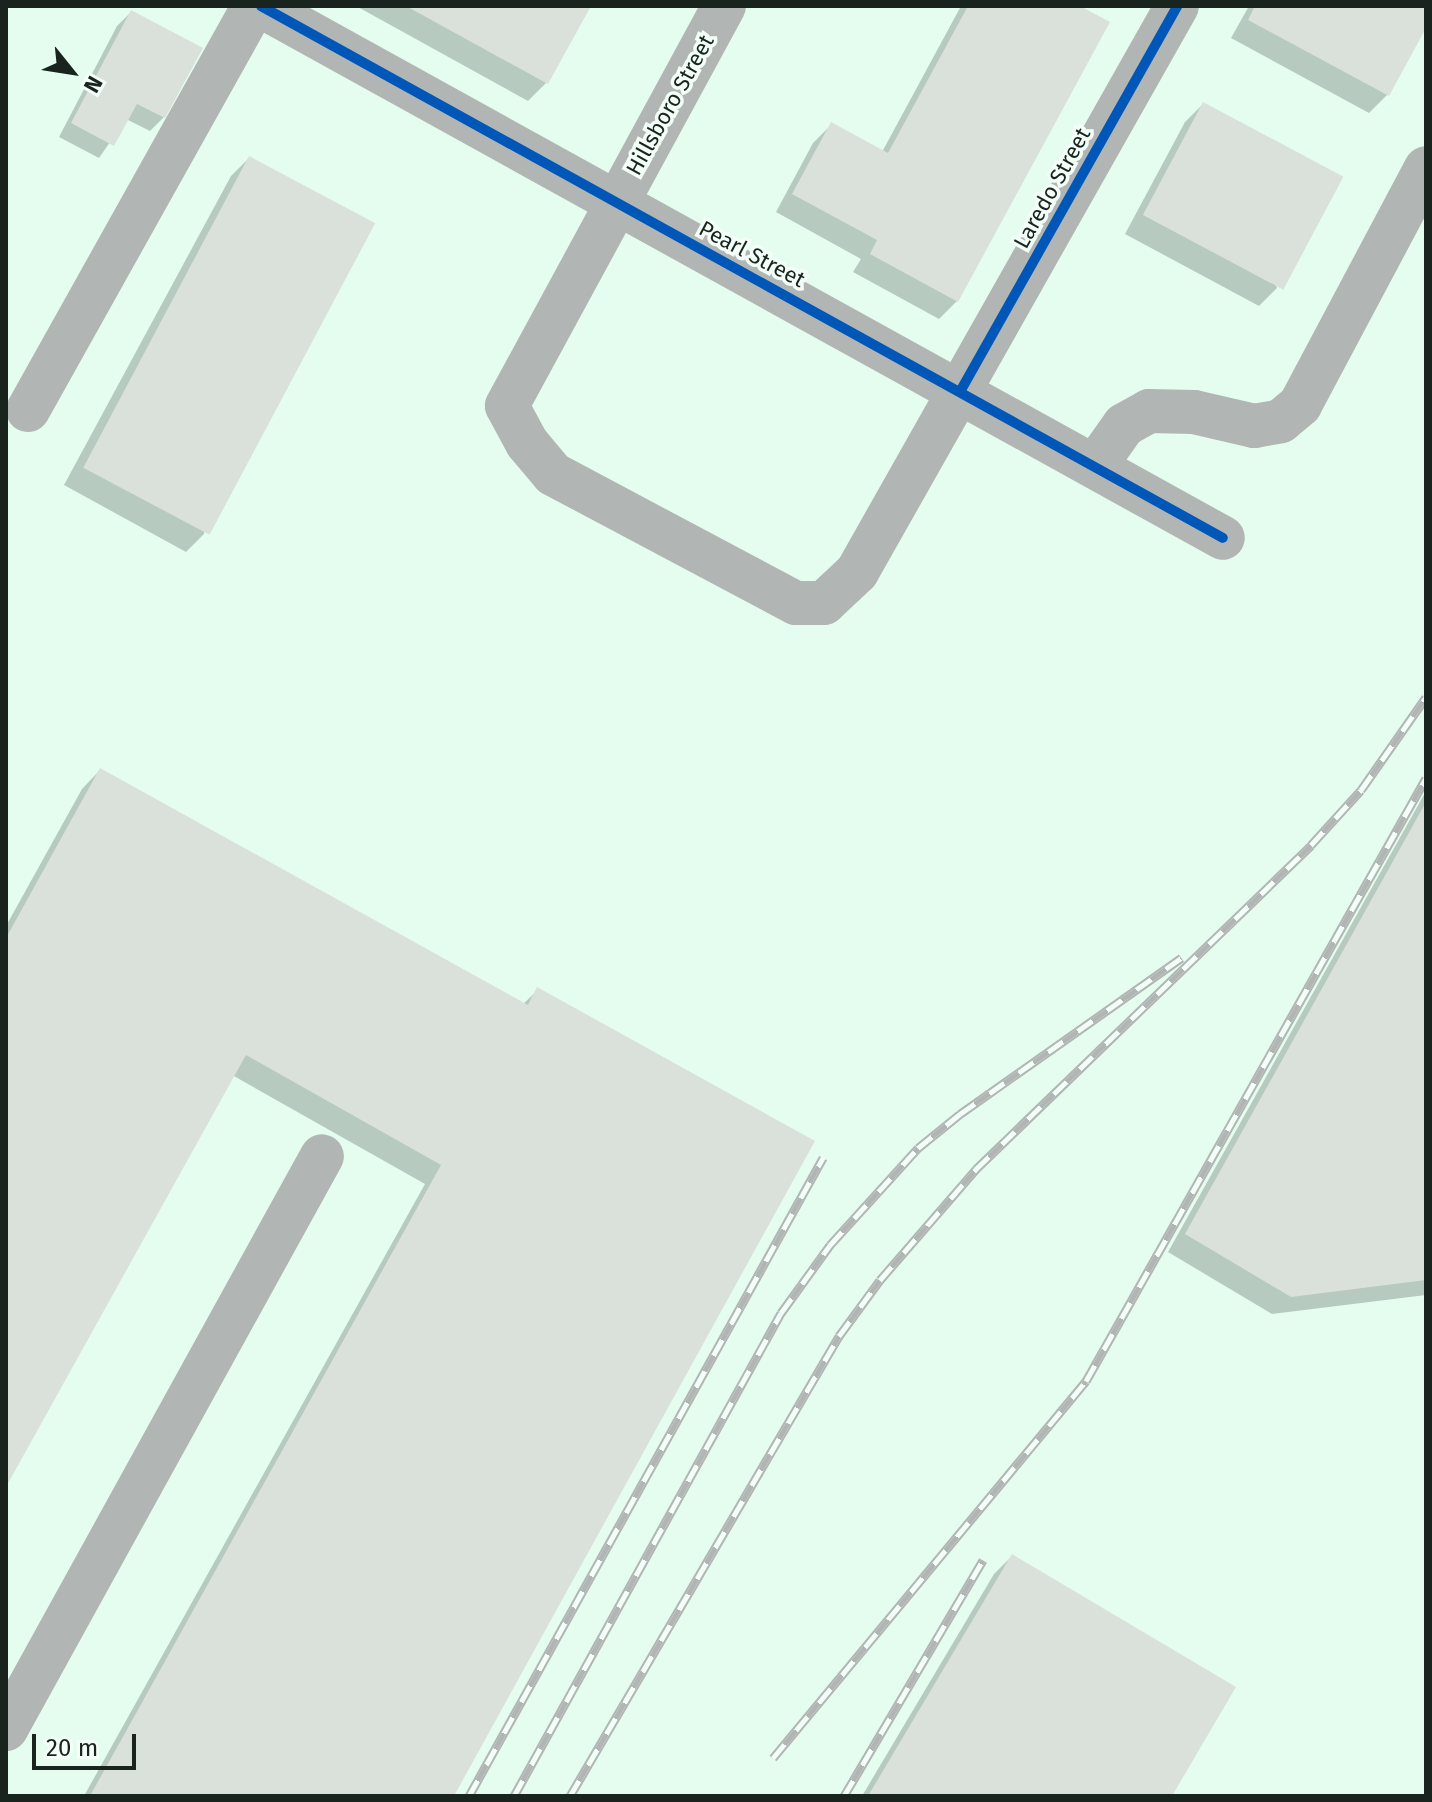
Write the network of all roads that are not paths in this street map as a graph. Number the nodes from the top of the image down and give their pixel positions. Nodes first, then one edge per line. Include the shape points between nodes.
1 (254, 6) edge
2 (261, 6) edge
3 (724, 6) edge
4 (1177, 6) edge
5 (1426, 168) edge
6 (617, 203) junction
7 (961, 390) junction
8 (28, 410) dead end
9 (1095, 466) junction
10 (1223, 538) dead end
11 (322, 1156) dead end
12 (6, 1729) edge

1 - 8 street
2 - 6 street, Pearl Street
3 - 6 street, Hillsboro Street
4 - 7 street, Laredo Street
5 - 9 street via 1300,405 1281,421 1254,426 1194,412 1149,411 1124,425
6 - 7 street, Pearl Street
6 - 7 street, Hillsboro Street via 507,406 527,443 553,474 796,603 824,603 857,572
7 - 9 street, Pearl Street
9 - 10 street, Pearl Street
11 - 12 street

